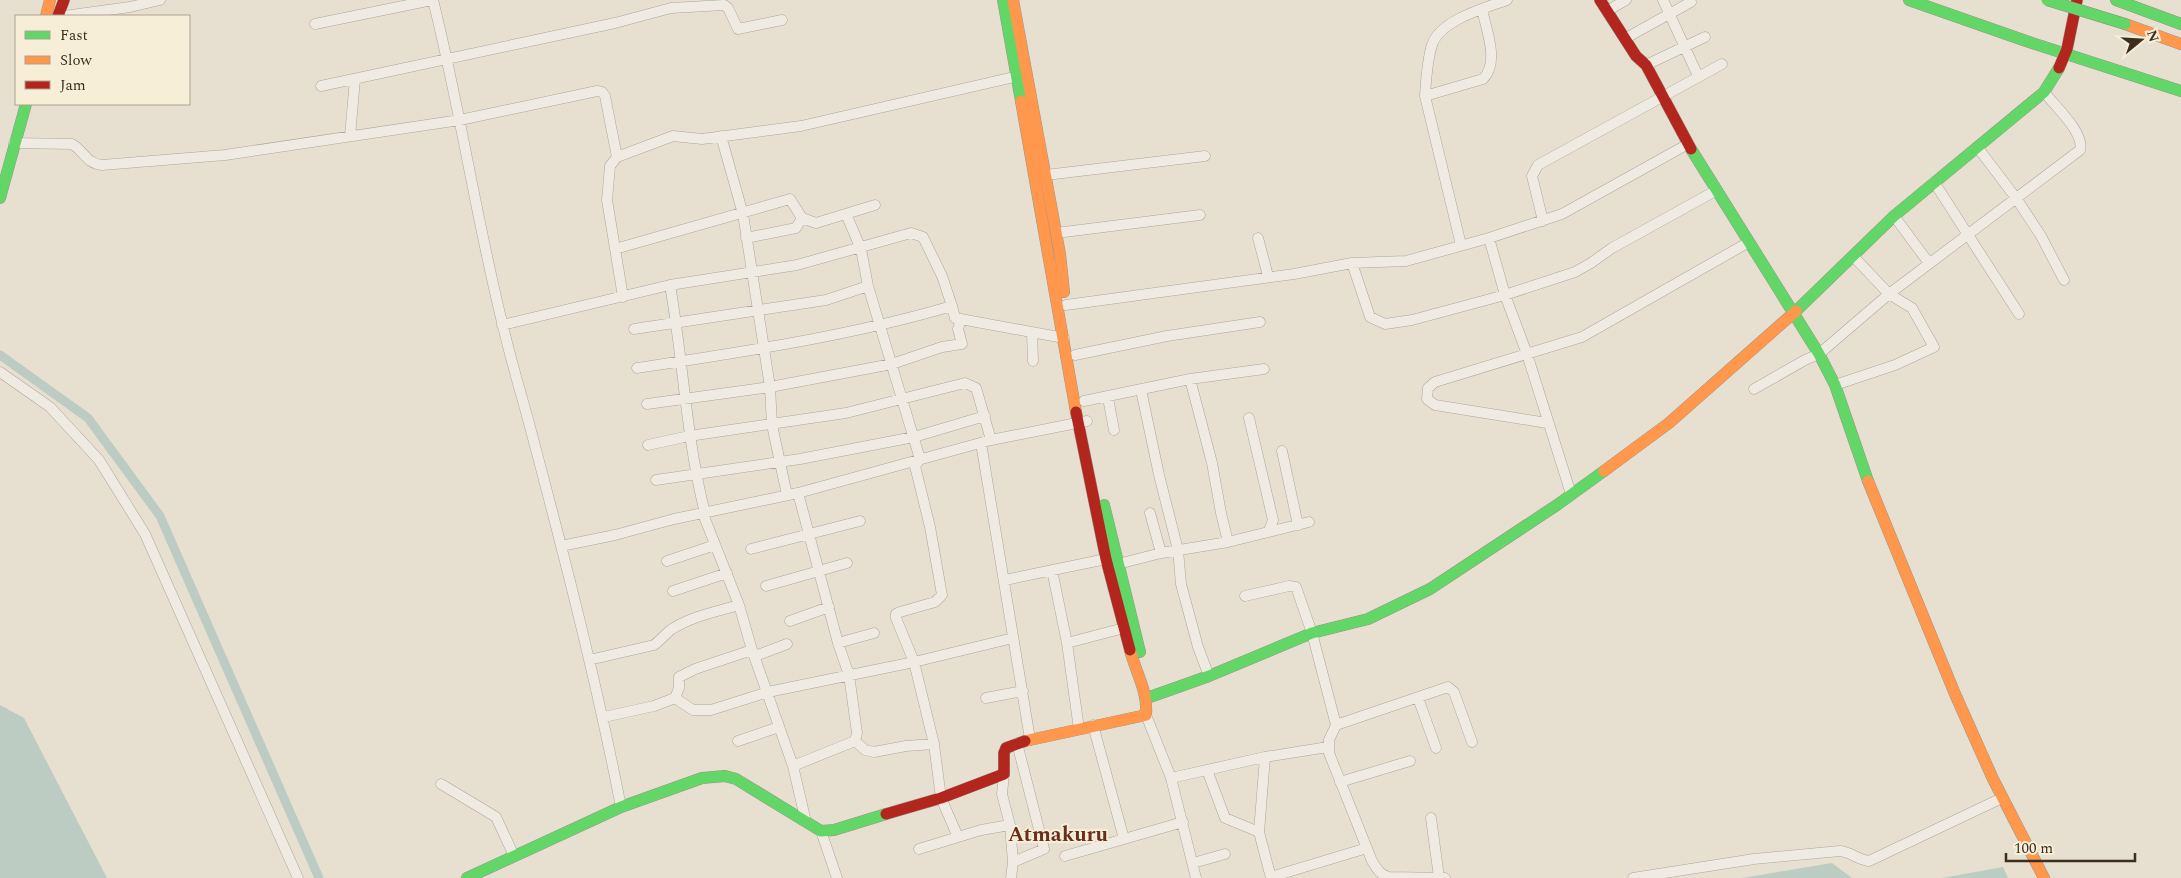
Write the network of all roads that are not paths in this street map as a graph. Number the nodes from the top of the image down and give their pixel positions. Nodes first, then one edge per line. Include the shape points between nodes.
1 (42, 0) edge
2 (50, 0) edge
3 (64, 0) edge
4 (160, 0) edge
5 (432, 0) edge
6 (1003, 0) edge
7 (1013, 0) edge
8 (1507, 0) edge
9 (1600, 0) edge
10 (1626, 0) edge
11 (1663, 0) edge
12 (1909, 0) edge
13 (2047, 0) edge
14 (2077, 0) edge
15 (2116, 0) edge
16 (1692, 2) dead end
17 (1482, 9) junction
18 (1607, 11) junction
19 (1670, 14) junction
20 (39, 15) edge
21 (46, 15) edge
22 (58, 15) edge
23 (71, 15) edge
24 (782, 20) dead end
25 (315, 24) dead end
26 (2181, 24) edge
27 (1705, 37) dead end
28 (1626, 38) junction
29 (2181, 44) edge
30 (1685, 46) junction
31 (2066, 54) junction
32 (448, 59) junction
33 (1722, 64) dead end
34 (1646, 65) junction
35 (1022, 75) junction
36 (1698, 76) junction
37 (355, 79) junction
38 (321, 86) dead end
39 (2181, 91) edge
40 (2044, 92) junction
41 (1663, 95) junction
42 (1425, 96) junction
43 (25, 108) edge
44 (460, 120) junction
45 (350, 136) junction
46 (722, 136) junction
47 (14, 144) junction
48 (1688, 144) junction
49 (1978, 148) junction
50 (1205, 156) dead end
51 (617, 157) junction
52 (1046, 175) junction
53 (1934, 182) junction
54 (1717, 190) junction
55 (0, 198) edge
56 (2016, 198) junction
57 (875, 205) dead end
58 (742, 214) junction
59 (846, 214) junction
60 (1200, 215) dead end
61 (1894, 216) junction
62 (802, 218) junction
63 (1543, 220) junction
64 (1056, 233) junction
65 (1968, 233) junction
66 (746, 238) junction
67 (1258, 238) dead end
68 (1489, 238) junction
69 (1749, 242) junction
70 (1461, 245) junction
71 (615, 249) junction
72 (861, 249) junction
73 (1853, 256) junction
74 (1352, 263) junction
75 (1928, 263) junction
76 (752, 272) junction
77 (1268, 276) junction
78 (2064, 280) dead end
79 (670, 284) junction
80 (868, 286) junction
81 (1889, 294) junction
82 (1505, 295) junction
83 (623, 296) junction
84 (1066, 305) junction
85 (952, 306) junction
86 (756, 311) junction
87 (1793, 314) junction
88 (2019, 314) dead end
89 (960, 319) junction
90 (1260, 322) dead end
91 (677, 324) junction
92 (880, 324) junction
93 (502, 325) junction
94 (634, 329) dead end
95 (1032, 332) junction
96 (1064, 338) junction
97 (763, 348) junction
98 (1075, 354) junction
99 (1527, 354) junction
100 (1819, 354) junction
101 (681, 361) junction
102 (1033, 361) dead end
103 (892, 364) junction
104 (637, 368) dead end
105 (1264, 370) dead end
106 (0, 372) edge
107 (1190, 378) junction
108 (1835, 385) junction
109 (770, 387) junction
110 (1754, 388) dead end
111 (1141, 390) junction
112 (1108, 398) junction
113 (686, 399) junction
114 (903, 399) junction
115 (1084, 401) junction
116 (648, 404) dead end
117 (986, 416) junction
118 (1249, 418) dead end
119 (1083, 422) junction
120 (1547, 423) junction
121 (772, 425) junction
122 (1114, 430) dead end
123 (689, 436) junction
124 (914, 437) junction
125 (986, 441) junction
126 (648, 445) dead end
127 (1282, 451) dead end
128 (920, 459) junction
129 (780, 461) junction
130 (696, 475) junction
131 (656, 480) dead end
132 (798, 493) junction
133 (1571, 494) junction
134 (787, 495) junction
135 (703, 514) junction
136 (1150, 514) dead end
137 (860, 521) dead end
138 (1309, 522) dead end
139 (1298, 525) junction
140 (1269, 531) junction
141 (809, 534) junction
142 (1228, 542) junction
143 (715, 545) junction
144 (561, 546) junction
145 (751, 549) dead end
146 (1178, 550) junction
147 (1160, 553) junction
148 (1106, 559) junction
149 (667, 561) dead end
150 (847, 563) dead end
151 (1118, 564) junction
152 (819, 570) junction
153 (1052, 570) junction
154 (727, 573) junction
155 (1005, 580) junction
156 (766, 586) dead end
157 (672, 591) dead end
158 (1245, 596) dead end
159 (739, 605) junction
160 (829, 607) junction
161 (790, 621) dead end
162 (1124, 628) junction
163 (874, 633) dead end
164 (1312, 633) junction
165 (1013, 638) junction
166 (1067, 642) junction
167 (838, 643) junction
168 (787, 644) dead end
169 (753, 653) junction
170 (589, 660) junction
171 (914, 662) junction
172 (849, 675) junction
173 (1209, 676) junction
174 (1139, 677) junction
175 (1023, 691) junction
176 (768, 692) junction
177 (675, 698) junction
178 (986, 698) dead end
179 (1147, 698) junction
180 (1418, 698) junction
181 (1146, 715) junction
182 (604, 717) junction
183 (1093, 725) junction
184 (1336, 725) junction
185 (779, 727) junction
186 (1079, 728) junction
187 (1030, 739) junction
188 (738, 741) dead end
189 (855, 741) junction
190 (1472, 742) dead end
191 (1017, 743) junction
192 (934, 744) junction
193 (1328, 747) junction
194 (1436, 748) dead end
195 (1265, 757) junction
196 (1410, 761) dead end
197 (793, 766) junction
198 (1207, 770) junction
199 (1004, 774) junction
200 (1171, 778) junction
201 (1340, 782) junction
202 (441, 784) dead end
203 (941, 798) junction
204 (2002, 798) junction
205 (622, 807) junction
206 (1432, 818) dead end
207 (806, 822) junction
208 (1184, 822) junction
209 (1010, 826) junction
210 (821, 831) junction
211 (1259, 832) junction
212 (958, 837) junction
213 (1124, 839) junction
214 (1367, 848) junction
215 (919, 849) dead end
216 (1225, 854) dead end
217 (514, 856) junction
218 (1065, 856) dead end
219 (1013, 862) junction
220 (1193, 863) junction
221 (1442, 877) edge
222 (298, 878) edge
223 (467, 878) edge
224 (837, 878) edge
225 (1011, 878) edge
226 (1196, 878) edge
227 (1271, 878) edge
228 (1633, 878) edge
229 (2044, 878) edge

1 - 20 street
2 - 21 street
3 - 22 street
4 - 23 street
5 - 25 street
5 - 32 street
6 - 35 street
7 - 35 street
8 - 17 street
9 - 18 street
10 - 18 street
11 - 19 street
12 - 31 street
13 - 29 street, bridge
14 - 31 street
15 - 26 street
16 - 19 street
17 - 42 street via 1459,18 1436,37
17 - 42 street via 1492,56 1489,74 1483,79
18 - 28 street
19 - 28 street
19 - 30 street
24 - 32 street via 738,28 724,5 671,8
27 - 30 street
28 - 34 street via 1636,56
30 - 34 street
30 - 36 street
31 - 39 street
31 - 40 street via 2058,74
32 - 37 street
32 - 44 street
33 - 36 street
34 - 41 street
35 - 46 street via 801,126
35 - 52 street
35 - 96 street
36 - 41 street
37 - 38 street
37 - 45 street
40 - 49 street
40 - 56 street via 2075,130 2080,150
41 - 48 street
41 - 63 street via 1538,164 1532,176
42 - 70 street
43 - 47 street
44 - 45 street
44 - 51 street via 602,92
44 - 93 street via 481,236
45 - 47 street via 224,155 102,165 87,160 72,144
46 - 51 street via 702,139 673,136
46 - 58 street
47 - 55 street
48 - 54 street
48 - 63 street via 1577,206
49 - 53 street
49 - 56 street
50 - 52 street
51 - 71 street via 610,166 607,200
52 - 64 street
53 - 61 street
53 - 65 street
54 - 69 street
54 - 82 street via 1575,272
56 - 65 street
56 - 78 street
57 - 59 street
58 - 62 street via 790,199
58 - 66 street
58 - 71 street
59 - 62 street via 816,224
59 - 72 street
60 - 64 street
61 - 73 street
61 - 75 street
62 - 66 street via 796,228
63 - 68 street
64 - 84 street
65 - 75 street
65 - 88 street
66 - 76 street
67 - 77 street
68 - 70 street
68 - 82 street
69 - 87 street
69 - 99 street via 1582,337
70 - 74 street via 1406,261
71 - 83 street
72 - 76 street
72 - 80 street
72 - 85 street via 911,233 923,237
73 - 81 street
73 - 87 street
74 - 77 street
74 - 82 street via 1370,317 1385,324
75 - 81 street
76 - 79 street
76 - 86 street
77 - 84 street
79 - 83 street
79 - 91 street
80 - 86 street via 826,300
80 - 92 street
81 - 100 street
81 - 108 street via 1912,308 1934,347 1895,365
82 - 99 street
83 - 93 street
84 - 98 street
85 - 89 street via 955,318
85 - 92 street
86 - 91 street
86 - 97 street
87 - 100 street
87 - 133 street via 1669,423
89 - 95 street
89 - 103 street via 958,329 962,344 942,347
90 - 98 street
91 - 94 street
91 - 101 street
92 - 97 street
92 - 103 street
93 - 144 street
95 - 96 street
95 - 102 street
96 - 119 street
97 - 101 street
97 - 109 street
98 - 115 street
99 - 120 street
99 - 120 street via 1435,382 1428,388 1427,399 1435,405
100 - 108 street
100 - 110 street
101 - 104 street
101 - 113 street
103 - 109 street
103 - 114 street
105 - 107 street
106 - 222 street via 50,407 99,460 145,534
107 - 111 street
107 - 142 street
108 - 204 street via 1859,461 1955,694
109 - 113 street
109 - 121 street
111 - 112 street
111 - 146 street
112 - 115 street
112 - 122 street
113 - 116 street
113 - 123 street
114 - 117 street via 965,382 976,388
114 - 121 street via 846,413
114 - 124 street
115 - 119 street
117 - 124 street
117 - 125 street
118 - 140 street via 1273,520
119 - 125 street
119 - 148 street
119 - 151 street
120 - 133 street
121 - 123 street
121 - 129 street
123 - 126 street
123 - 130 street
124 - 128 street
124 - 129 street
125 - 128 street
125 - 155 street
127 - 139 street
128 - 132 street
128 - 171 street via 915,466 942,595 935,602 896,614
129 - 130 street
129 - 134 street
130 - 131 street
130 - 135 street
132 - 134 street
132 - 141 street
133 - 164 street via 1430,589 1368,619
134 - 135 street
135 - 143 street
135 - 144 street
136 - 147 street
137 - 141 street
138 - 139 street
139 - 140 street
140 - 142 street
141 - 145 street
141 - 152 street
142 - 146 street
143 - 149 street
143 - 154 street
144 - 170 street
146 - 147 street
146 - 173 street via 1181,584
147 - 151 street
148 - 153 street
148 - 162 street
150 - 152 street
151 - 174 street via 1144,669
152 - 156 street
152 - 160 street
153 - 155 street
153 - 166 street
154 - 157 street
154 - 159 street
155 - 165 street
158 - 164 street via 1296,587
159 - 169 street
159 - 170 street via 689,620 654,645
160 - 161 street
160 - 167 street
162 - 166 street
162 - 174 street
163 - 167 street
164 - 173 street
164 - 184 street
165 - 171 street
165 - 175 street
166 - 186 street
167 - 172 street
168 - 169 street
169 - 176 street
169 - 177 street via 695,669 679,678
170 - 182 street
171 - 172 street
171 - 192 street
172 - 176 street
172 - 189 street via 857,733
173 - 179 street
174 - 179 street
175 - 178 street
175 - 187 street
176 - 177 street via 711,710 693,710
176 - 185 street
177 - 182 street
179 - 181 street
180 - 184 street
180 - 190 street via 1452,688
180 - 194 street
181 - 183 street
181 - 200 street
182 - 205 street
183 - 186 street
183 - 213 street
184 - 193 street
185 - 188 street
185 - 197 street
186 - 187 street
187 - 191 street
189 - 192 street via 865,750 874,752
189 - 197 street
191 - 199 street via 1006,748
191 - 219 street via 1044,849
192 - 203 street
193 - 195 street
193 - 201 street
195 - 198 street
195 - 211 street
196 - 201 street
197 - 207 street
198 - 200 street
198 - 211 street via 1225,818
199 - 203 street
199 - 209 street via 1002,794
200 - 208 street
201 - 214 street
202 - 217 street via 496,817
203 - 210 street
203 - 212 street
204 - 228 street via 1869,861 1840,851 1754,859
204 - 229 street
205 - 207 street via 702,778 725,776 736,778
205 - 217 street
206 - 221 street
207 - 210 street
208 - 213 street
208 - 220 street
209 - 212 street
209 - 219 street
210 - 224 street
211 - 227 street
212 - 215 street
213 - 218 street
214 - 221 street via 1372,862 1384,876
214 - 227 street
216 - 220 street
217 - 223 street
219 - 225 street
220 - 226 street

